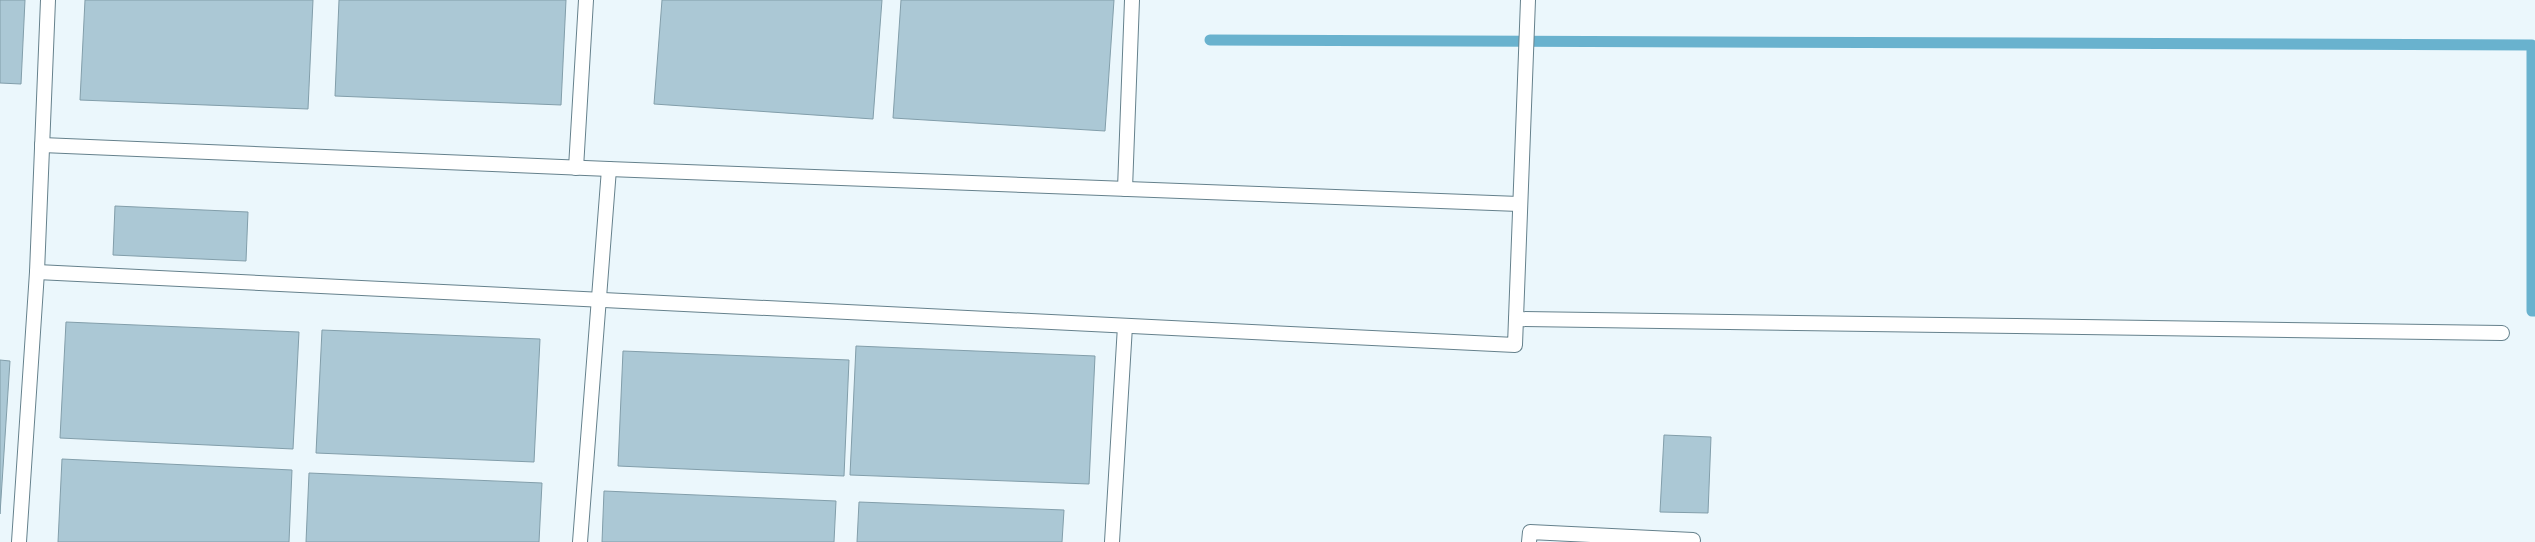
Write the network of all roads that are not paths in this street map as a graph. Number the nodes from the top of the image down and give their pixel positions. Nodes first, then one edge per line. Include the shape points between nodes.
1 (48, 0) edge
2 (586, 0) edge
3 (1132, 0) edge
4 (1528, 0) edge
5 (42, 145) junction
6 (576, 168) junction
7 (610, 169) junction
8 (1125, 189) junction
9 (1520, 204) junction
10 (37, 272) junction
11 (599, 300) junction
12 (1516, 319) junction
13 (1125, 326) junction
14 (2502, 333) dead end
15 (1693, 540) dead end
16 (19, 542) edge
17 (580, 542) edge
18 (1112, 542) edge
19 (1529, 542) edge

1 - 5 lane
2 - 6 lane
3 - 8 lane
4 - 9 lane
5 - 6 lane
5 - 10 lane
6 - 7 lane
7 - 8 lane
7 - 11 lane
8 - 9 lane
9 - 12 lane
10 - 11 lane
10 - 16 lane
11 - 13 lane
11 - 17 lane
12 - 13 lane via 1514,345
12 - 14 lane
13 - 18 lane
15 - 19 lane via 1530,532

